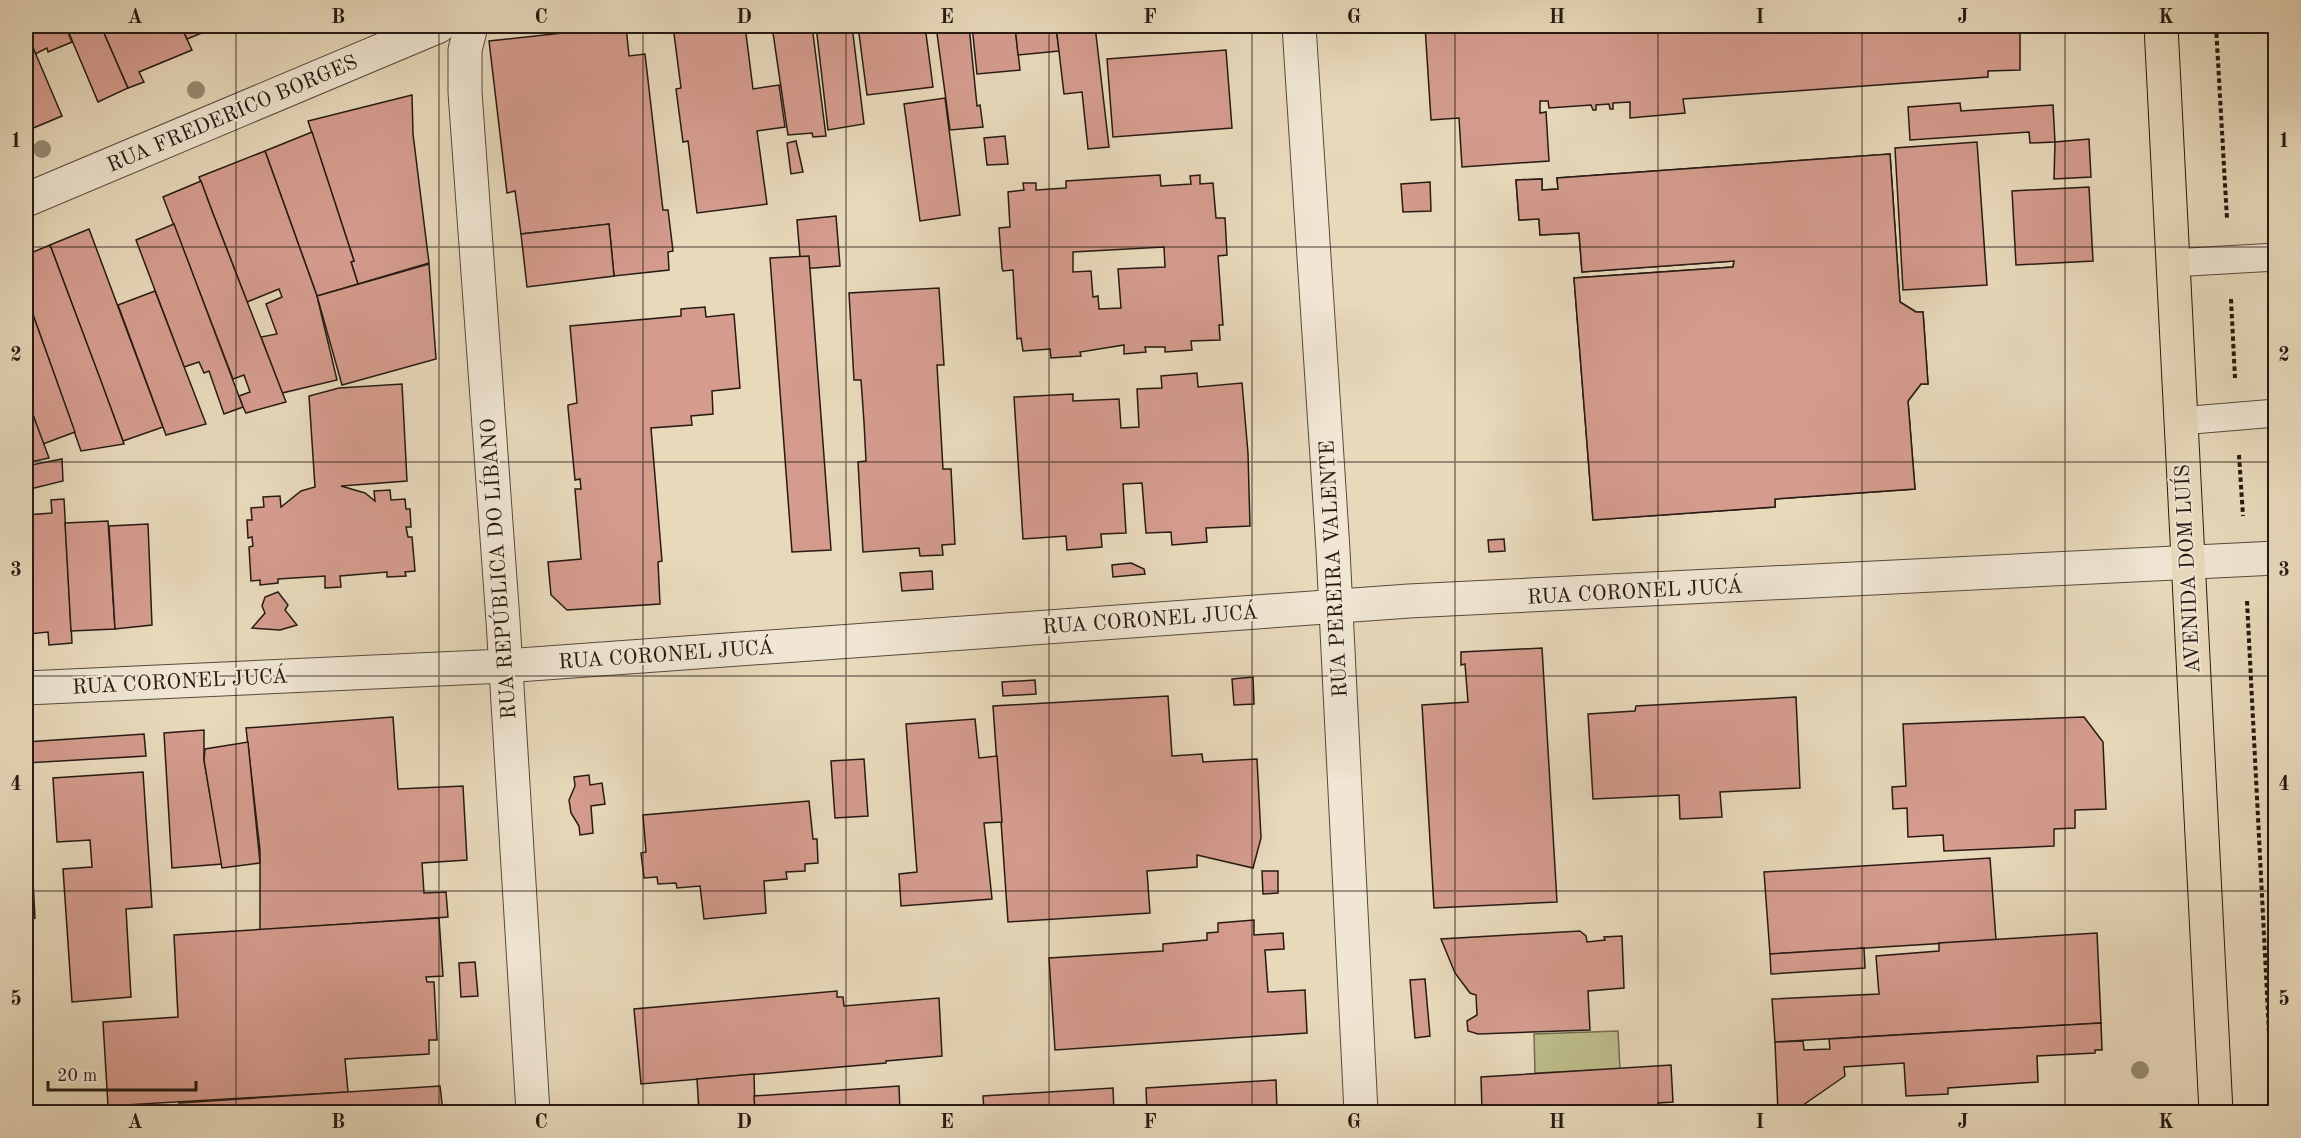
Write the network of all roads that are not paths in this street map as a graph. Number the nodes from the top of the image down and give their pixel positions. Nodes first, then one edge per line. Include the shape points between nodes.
1 (439, 26) edge
2 (471, 26) edge
3 (1299, 26) edge
4 (2161, 26) edge
5 (26, 200) edge
6 (2276, 256) edge
7 (2172, 263) junction
8 (2276, 413) edge
9 (2180, 421) junction
10 (2276, 558) edge
11 (2187, 563) junction
12 (1336, 606) junction
13 (504, 666) junction
14 (26, 688) edge
15 (533, 1113) edge
16 (1361, 1113) edge
17 (2216, 1113) edge

1 - 5 street, RUA FREDERICO BORGES
2 - 13 street, RUA REPÚBLICA DO LÍBANO via 465,50 465,92
3 - 12 street, RUA PEREIRA VALENTE
4 - 7 main road, AVENIDA DOM LUÍS
6 - 7 lane
7 - 9 main road, AVENIDA DOM LUÍS
8 - 9 lane
9 - 11 main road, AVENIDA DOM LUÍS
10 - 11 street, RUA CORONEL JUCÁ
11 - 12 street, RUA CORONEL JUCÁ
11 - 17 main road, AVENIDA DOM LUÍS
12 - 13 street, RUA CORONEL JUCÁ
12 - 16 street, RUA PEREIRA VALENTE
13 - 14 street, RUA CORONEL JUCÁ
13 - 15 street, RUA REPÚBLICA DO LÍBANO

